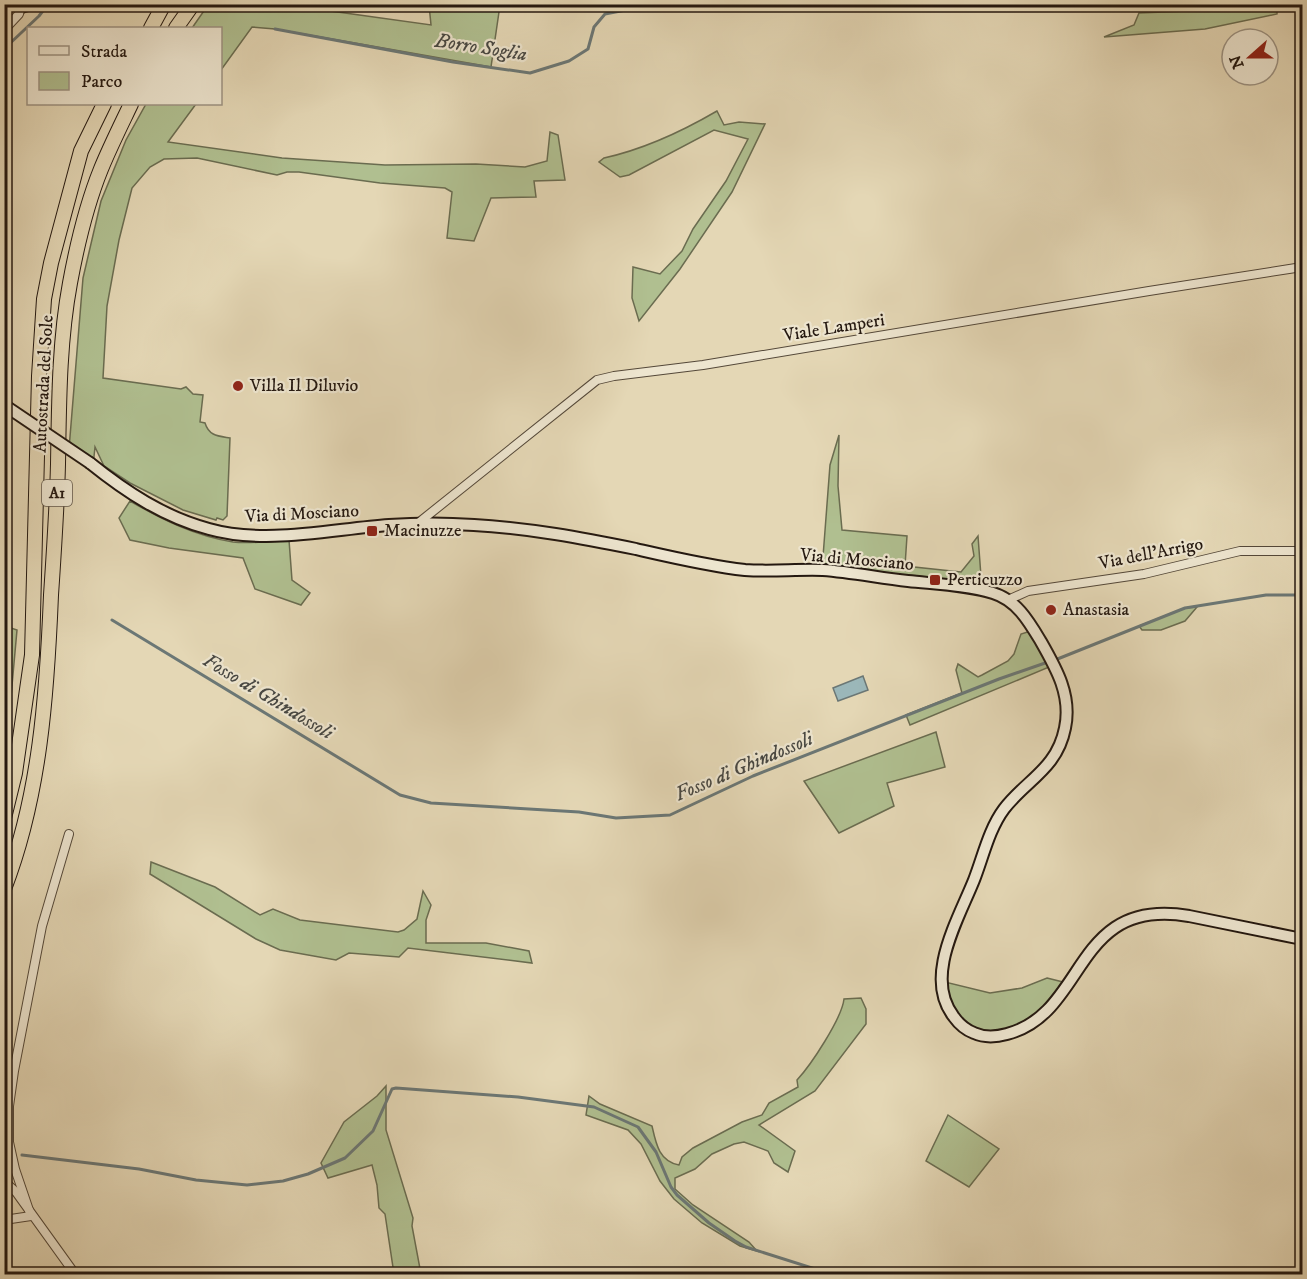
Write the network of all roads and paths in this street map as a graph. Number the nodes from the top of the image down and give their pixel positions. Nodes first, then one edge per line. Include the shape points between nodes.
1 (164, 4) edge
2 (193, 4) edge
3 (22, 5) edge
4 (152, 27) edge
5 (177, 27) edge
6 (4, 30) edge
7 (104, 105) edge
8 (131, 105) edge
9 (1302, 267) edge
10 (4, 405) edge
11 (417, 524) junction
12 (1302, 551) edge
13 (1008, 600) junction
14 (4, 818) edge
15 (69, 834) dead end
16 (4, 889) edge
17 (1302, 939) edge
18 (4, 1181) edge
19 (31, 1216) junction
20 (4, 1220) edge
21 (75, 1275) edge

1 - 4 highway
2 - 5 highway
3 - 6 street
7 - 14 highway, Autostrada del Sole / A1 via 81,151 44,299 32,655 15,773
8 - 16 highway, Autostrada del Sole / A1 via 101,170 81,229 69,285 60,369 48,658 41,731 21,838
9 - 11 street, Viale Lamperi via 597,380
10 - 11 main road, Via di Mosciano, bridge via 142,501 209,529 289,534
11 - 13 main road, Via di Mosciano via 527,529 743,570 822,570 973,589
12 - 13 street, Via dell'Arrigo via 1240,551 1144,574 1028,591
13 - 17 main road, Via di Mosciano via 1029,621 1054,665 1065,695 1065,730 1054,757 1003,810 989,841 945,952 941,985 951,1014 970,1032 985,1037 1019,1031 1048,1011 1105,935 1133,918 1151,914 1171,913
15 - 19 street via 42,926 9,1106 9,1142
18 - 19 street
19 - 20 street
19 - 21 street

